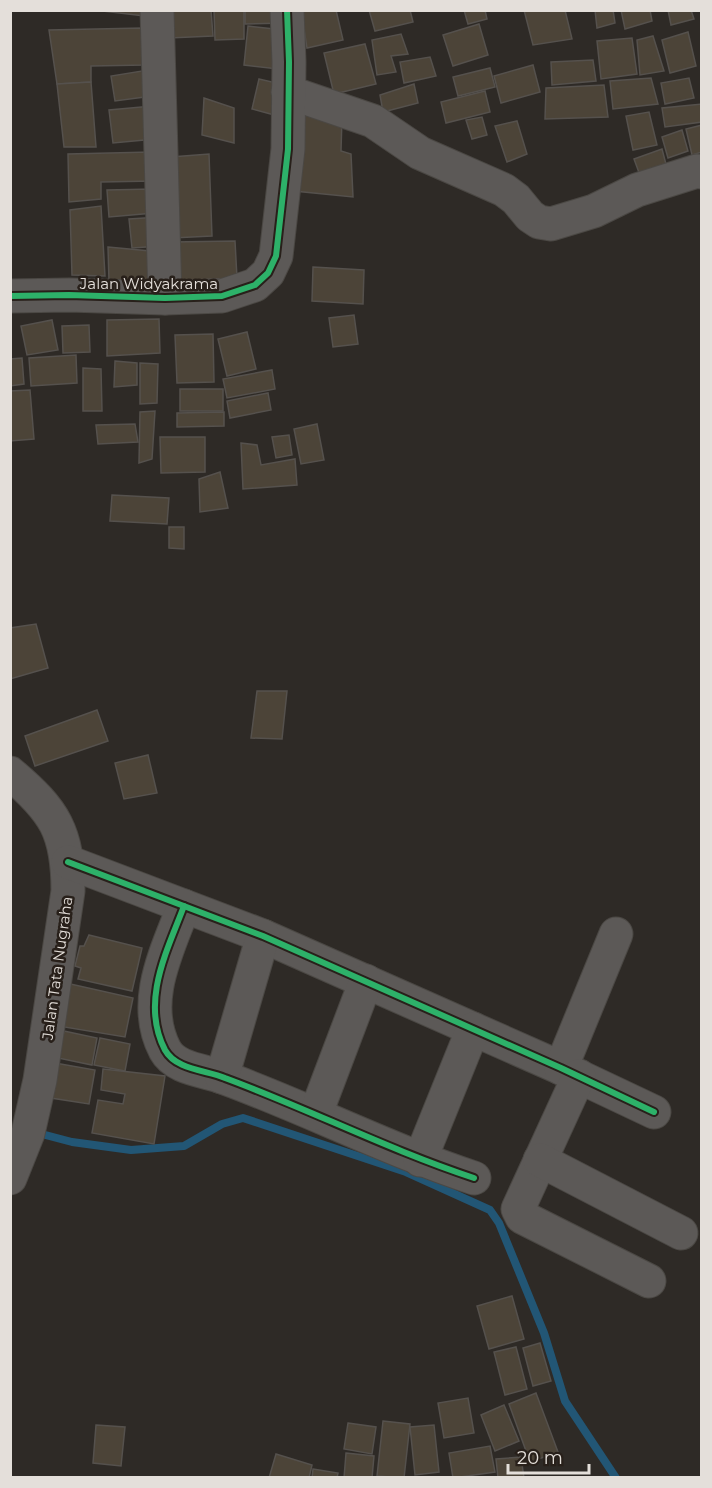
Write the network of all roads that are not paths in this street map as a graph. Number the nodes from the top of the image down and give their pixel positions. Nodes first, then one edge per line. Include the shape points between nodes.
1 (157, 10) edge
2 (287, 10) edge
3 (288, 92) junction
4 (702, 172) edge
5 (10, 297) edge
6 (165, 298) junction
7 (10, 773) edge
8 (68, 862) junction
9 (184, 906) junction
10 (616, 934) dead end
11 (263, 936) junction
12 (366, 981) junction
13 (473, 1029) junction
14 (570, 1072) junction
15 (222, 1077) junction
16 (654, 1112) dead end
17 (316, 1113) junction
18 (420, 1160) junction
19 (540, 1160) junction
20 (10, 1178) edge
21 (474, 1178) dead end
22 (681, 1233) dead end
23 (649, 1281) dead end

1 - 6 street
2 - 3 street, Jalan Widyakrama
3 - 4 street via 373,121 420,153 504,190 539,222 551,224 584,214 637,190
3 - 6 street, Jalan Widyakrama via 288,149 281,214 276,256 268,273 255,285 222,296
5 - 6 street, Jalan Widyakrama
7 - 8 street, Jalan Tata Nugraha via 48,808 62,834
8 - 9 street
8 - 20 street, Jalan Tata Nugraha via 69,891 40,1080 29,1127
9 - 11 street
9 - 15 street via 157,976 155,1007 159,1031 166,1051 177,1063
10 - 14 street
11 - 12 street
11 - 15 street
12 - 13 street
12 - 17 street
13 - 14 street
13 - 18 street
14 - 16 street
14 - 19 street
15 - 17 street
17 - 18 street
18 - 21 street
19 - 22 street
19 - 23 street via 518,1209 522,1218

